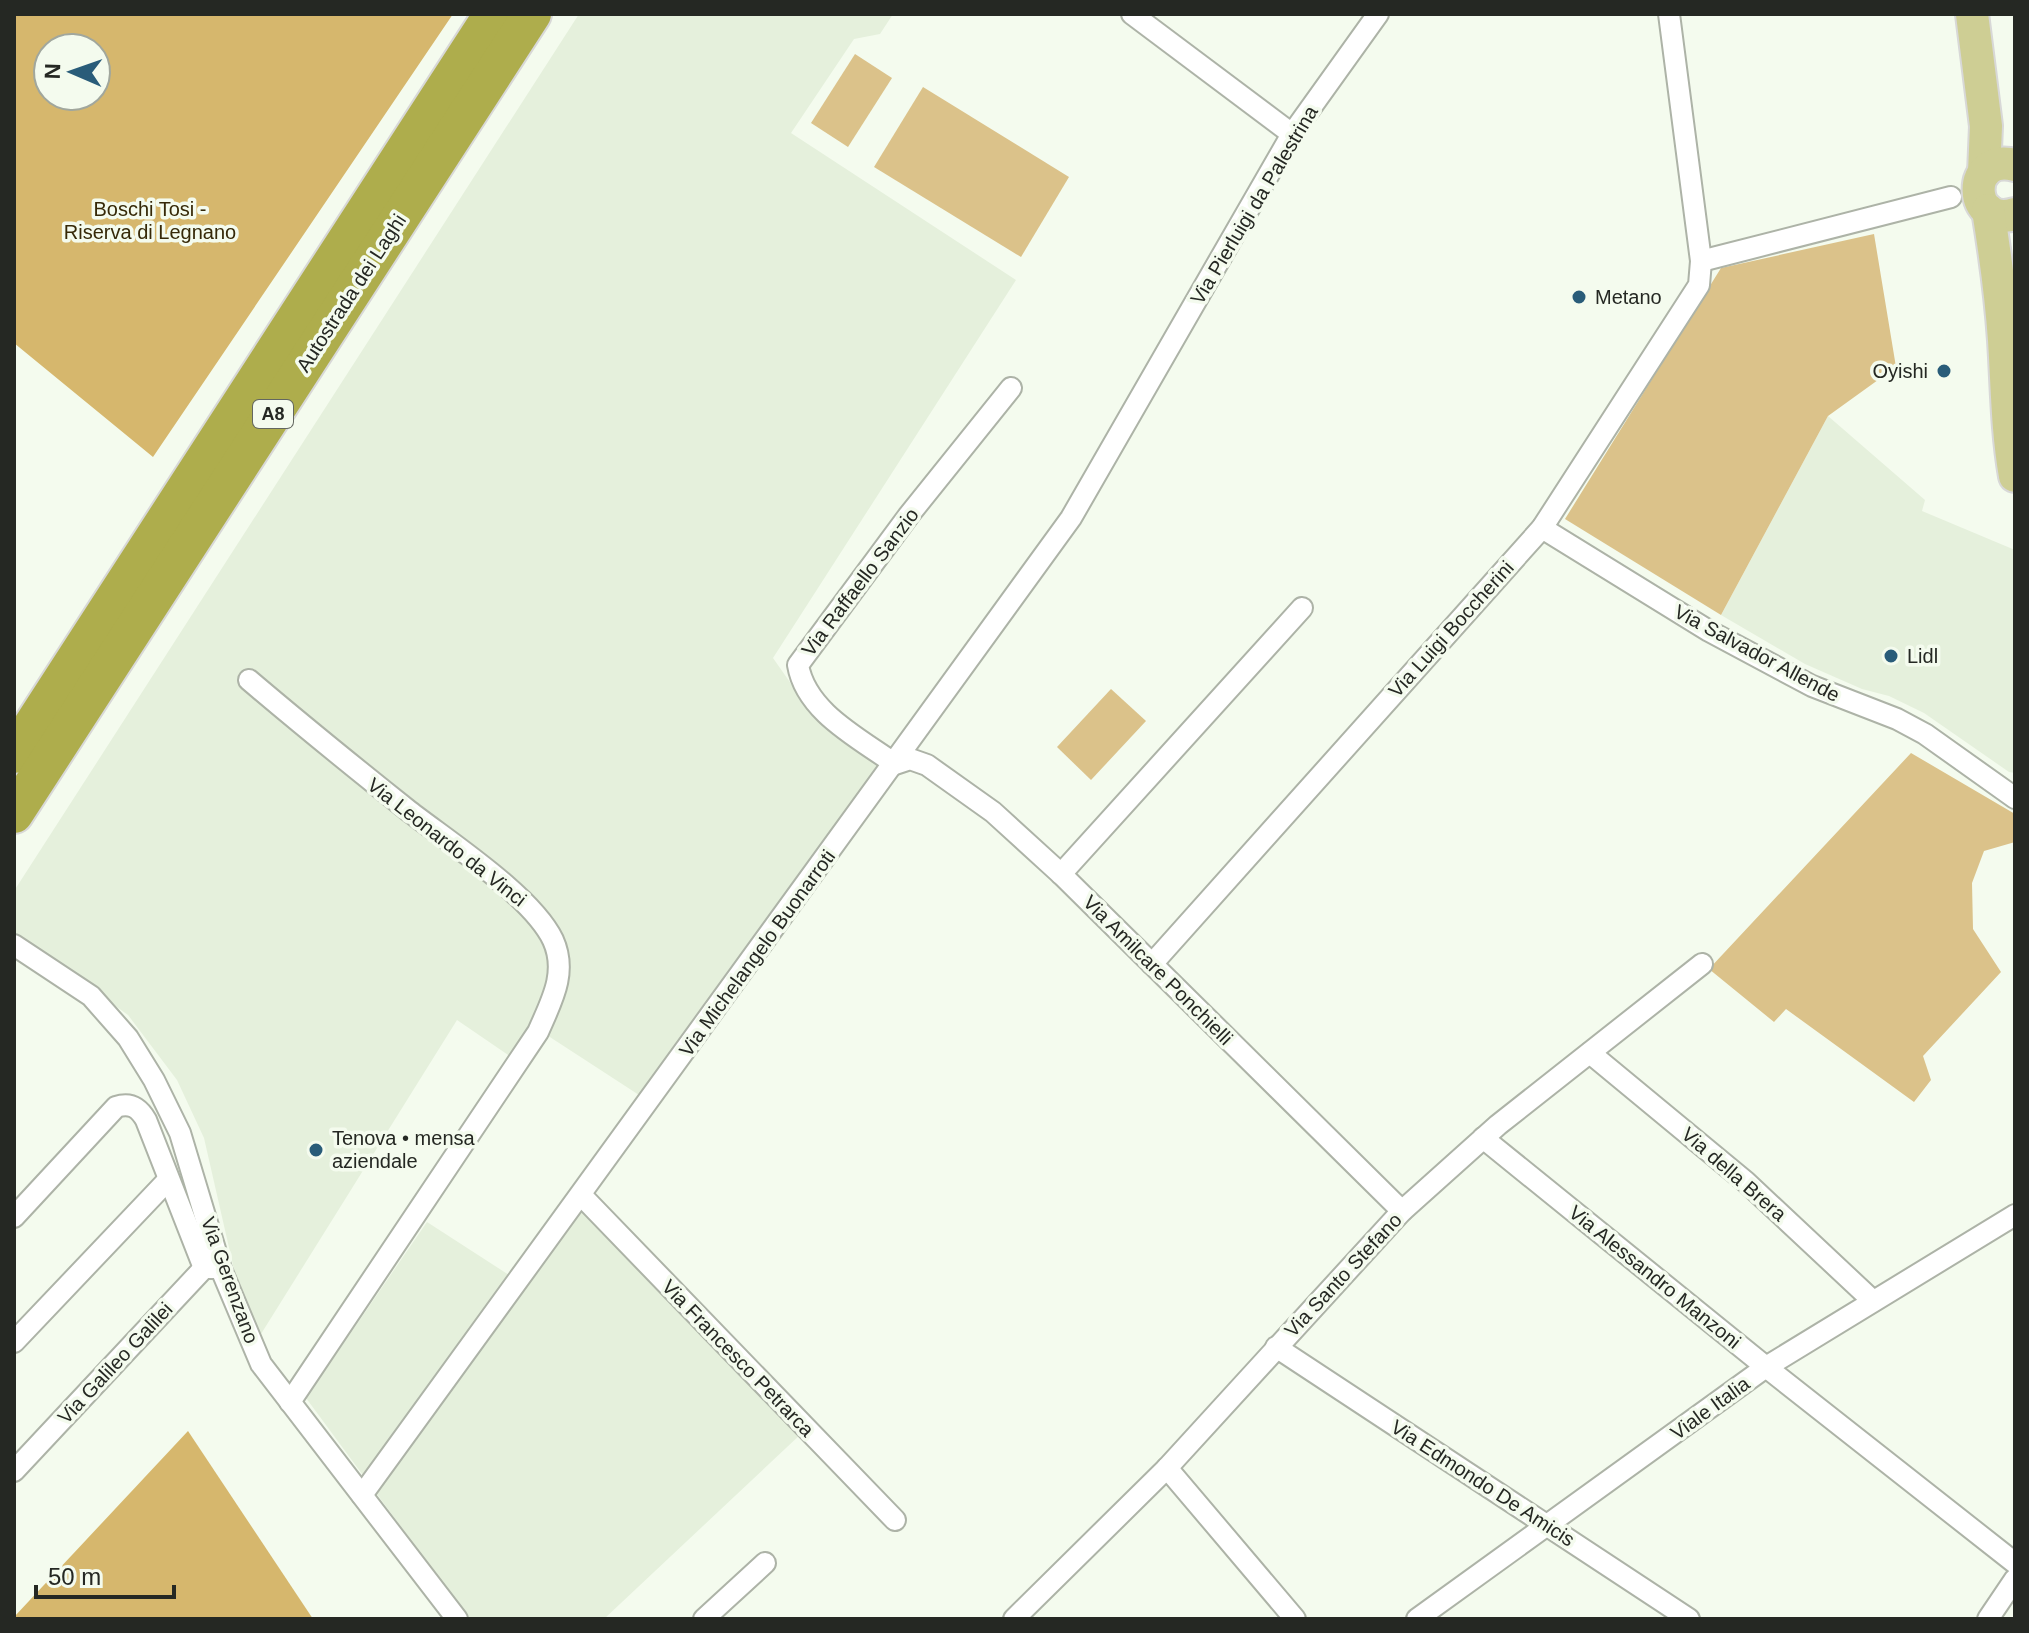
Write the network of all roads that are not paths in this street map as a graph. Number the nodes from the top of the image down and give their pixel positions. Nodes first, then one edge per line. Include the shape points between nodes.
1 (493, 14) edge
2 (532, 14) edge
3 (1132, 14) edge
4 (1378, 14) edge
5 (1669, 14) edge
6 (1972, 14) edge
7 (1292, 134) junction
8 (1998, 192) edge
9 (1701, 261) junction
10 (2015, 302) edge
11 (1011, 388) dead end
12 (1138, 402) joint
13 (2015, 476) edge
14 (1542, 528) junction
15 (1302, 608) dead end
16 (249, 680) dead end
17 (14, 754) edge
18 (895, 764) junction
19 (2015, 798) edge
20 (14, 814) edge
21 (1061, 874) junction
22 (14, 945) edge
23 (1152, 964) junction
24 (1702, 964) dead end
25 (1590, 1053) junction
26 (1483, 1138) junction
27 (168, 1180) junction
28 (581, 1195) junction
29 (1402, 1211) junction
30 (2015, 1215) edge
31 (14, 1217) edge
32 (213, 1268) junction
33 (1873, 1301) junction
34 (14, 1342) edge
35 (1276, 1347) junction
36 (1766, 1367) junction
37 (290, 1402) junction
38 (1167, 1468) junction
39 (14, 1471) edge
40 (362, 1495) junction
41 (895, 1520) dead end
42 (1549, 1525) junction
43 (765, 1563) dead end
44 (2015, 1563) edge
45 (2015, 1579) edge
46 (457, 1619) edge
47 (704, 1619) edge
48 (1014, 1619) edge
49 (1295, 1619) edge
50 (1417, 1619) edge
51 (1689, 1619) edge
52 (1988, 1619) edge

1 - 17 highway, Autostrada dei Laghi / A8
2 - 20 highway, Autostrada dei Laghi / A8
3 - 7 street
4 - 7 street, Via Pierluigi da Palestrina
5 - 9 street
6 - 8 main road
7 - 12 street, Via Pierluigi da Palestrina
8 - 9 street via 1951,197
8 - 10 main road
8 - 13 main road via 1997,270
9 - 14 street, Via Luigi Boccherini via 1699,285 1686,307
11 - 18 street, Via Raffaello Sanzio via 798,665 800,678 822,711
12 - 18 street, Via Michelangelo Buonarroti via 1071,518
14 - 19 street, Via Salvador Allende via 1722,638 1812,686 1925,734
14 - 23 street, Via Luigi Boccherini
15 - 21 street
16 - 37 street, Via Leonardo da Vinci via 528,905 554,942 559,962 559,984 538,1032
18 - 21 street, Via Amilcare Ponchielli via 910,759 927,765 993,812
18 - 28 street, Via Michelangelo Buonarroti
21 - 23 street, Via Amilcare Ponchielli
22 - 32 street, Via Gerenzano via 91,996 128,1038 154,1080 180,1133
23 - 29 street, Via Amilcare Ponchielli
24 - 25 street, Via Santo Stefano
25 - 26 street, Via Santo Stefano
25 - 33 street, Via della Brera via 1746,1182
26 - 29 street, Via Santo Stefano
26 - 36 street, Via Alessandro Manzoni
27 - 31 street via 141,1111 125,1104 103,1120
27 - 32 street
27 - 34 street
28 - 40 street, Via Michelangelo Buonarroti
28 - 41 street, Via Francesco Petrarca
29 - 35 street, Via Santo Stefano
30 - 33 street, Viale Italia
32 - 37 street, Via Gerenzano via 261,1364
32 - 39 street, Via Galileo Galilei
33 - 36 street, Viale Italia
35 - 38 street, Via Santo Stefano
35 - 42 street, Via Edmondo De Amicis
36 - 42 street, Viale Italia
36 - 44 street, Via Alessandro Manzoni
37 - 40 street, Via Gerenzano
38 - 48 street, Via Santo Stefano
38 - 49 street
40 - 46 street, Via Gerenzano
42 - 50 street, Viale Italia
42 - 51 street, Via Edmondo De Amicis
43 - 47 street
45 - 52 street

